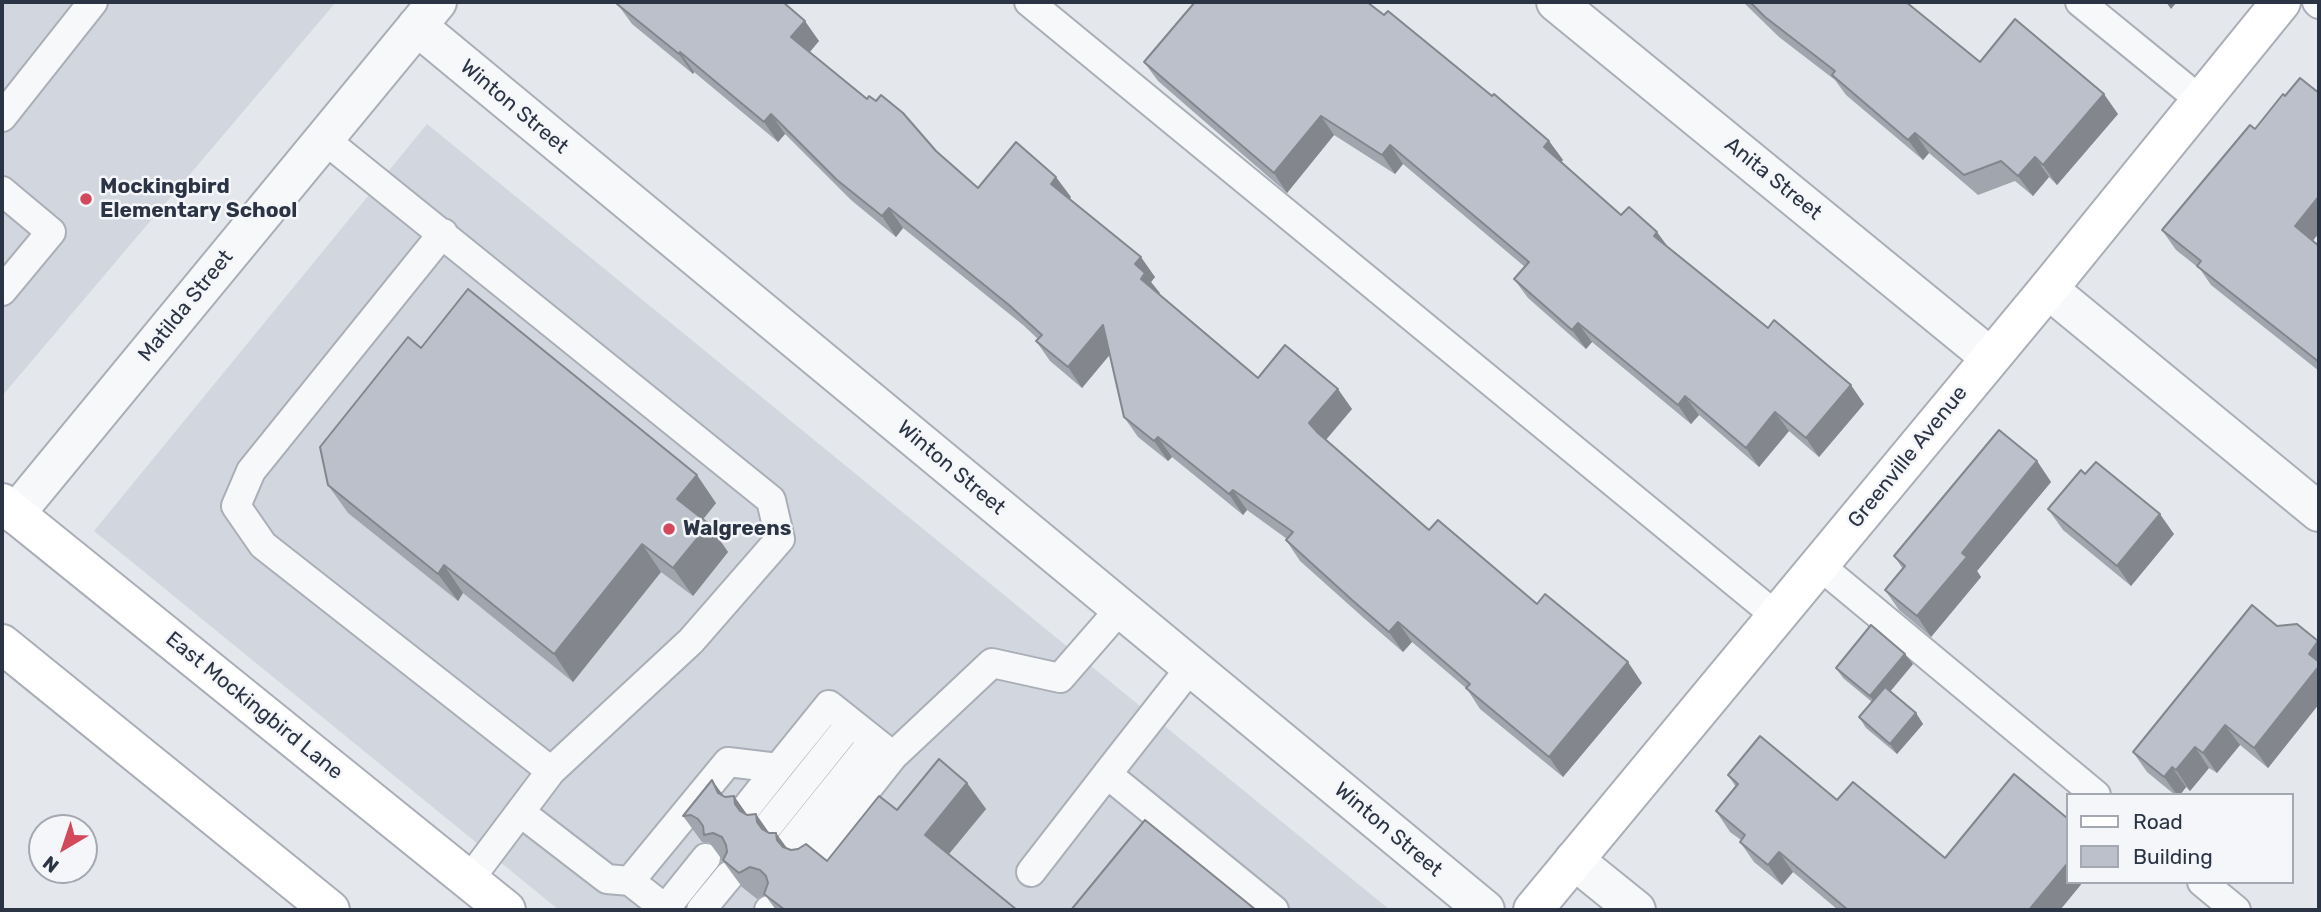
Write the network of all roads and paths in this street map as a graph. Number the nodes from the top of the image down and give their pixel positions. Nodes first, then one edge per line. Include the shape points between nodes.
1 (93, 2) edge
2 (1030, 2) edge
3 (1556, 2) edge
4 (2080, 2) edge
5 (2281, 2) edge
6 (427, 14) edge
7 (2200, 100) junction
8 (2, 117) edge
9 (324, 139) junction
10 (2, 191) edge
11 (443, 233) junction
12 (2048, 289) junction
13 (2, 291) edge
14 (1990, 358) junction
15 (2319, 512) edge
16 (6, 516) edge
17 (1819, 565) junction
18 (1121, 608) junction
19 (1775, 615) junction
20 (2, 644) edge
21 (1191, 667) junction
22 (850, 724) junction
23 (883, 749) junction
24 (778, 768) junction
25 (551, 771) junction
26 (1107, 774) junction
27 (2094, 793) edge
28 (747, 807) dead end
29 (520, 812) junction
30 (769, 825) dead end
31 (801, 852) edge
32 (706, 858) edge
33 (1574, 860) junction
34 (1031, 872) dead end
35 (729, 876) edge
36 (469, 880) junction
37 (631, 881) junction
38 (2204, 884) edge
39 (330, 910) edge
40 (506, 910) edge
41 (666, 910) edge
42 (701, 910) edge
43 (1274, 910) edge
44 (1485, 910) edge
45 (1532, 910) edge
46 (1636, 910) edge
47 (2236, 910) edge

1 - 8 lane
2 - 19 lane
3 - 14 street, Anita Street
4 - 7 lane
5 - 7 main road, Greenville Avenue
6 - 9 street, Matilda Street
6 - 18 street, Winton Street
7 - 12 main road, Greenville Avenue
9 - 11 lane
9 - 16 street, Matilda Street
10 - 13 lane via 51,232
11 - 25 lane via 251,471 236,506 263,545
11 - 25 lane via 771,500 780,539 691,641
12 - 14 main road, Greenville Avenue
12 - 15 street
14 - 17 main road, Greenville Avenue
16 - 36 main road, East Mockingbird Lane
17 - 19 main road, Greenville Avenue
17 - 27 lane
18 - 21 street, Winton Street
18 - 23 lane via 1060,678 992,663
19 - 33 main road, Greenville Avenue
20 - 39 main road
21 - 26 lane
21 - 44 street, Winton Street
22 - 23 lane
22 - 24 lane via 829,705
22 - 30 lane
23 - 31 lane
24 - 28 lane
24 - 37 lane via 728,762
25 - 29 lane
26 - 34 lane
26 - 43 lane
29 - 36 lane
29 - 37 lane via 607,879
32 - 41 lane
33 - 45 main road, Greenville Avenue
33 - 46 street
35 - 42 lane
36 - 40 main road, East Mockingbird Lane
37 - 41 lane
38 - 47 lane

